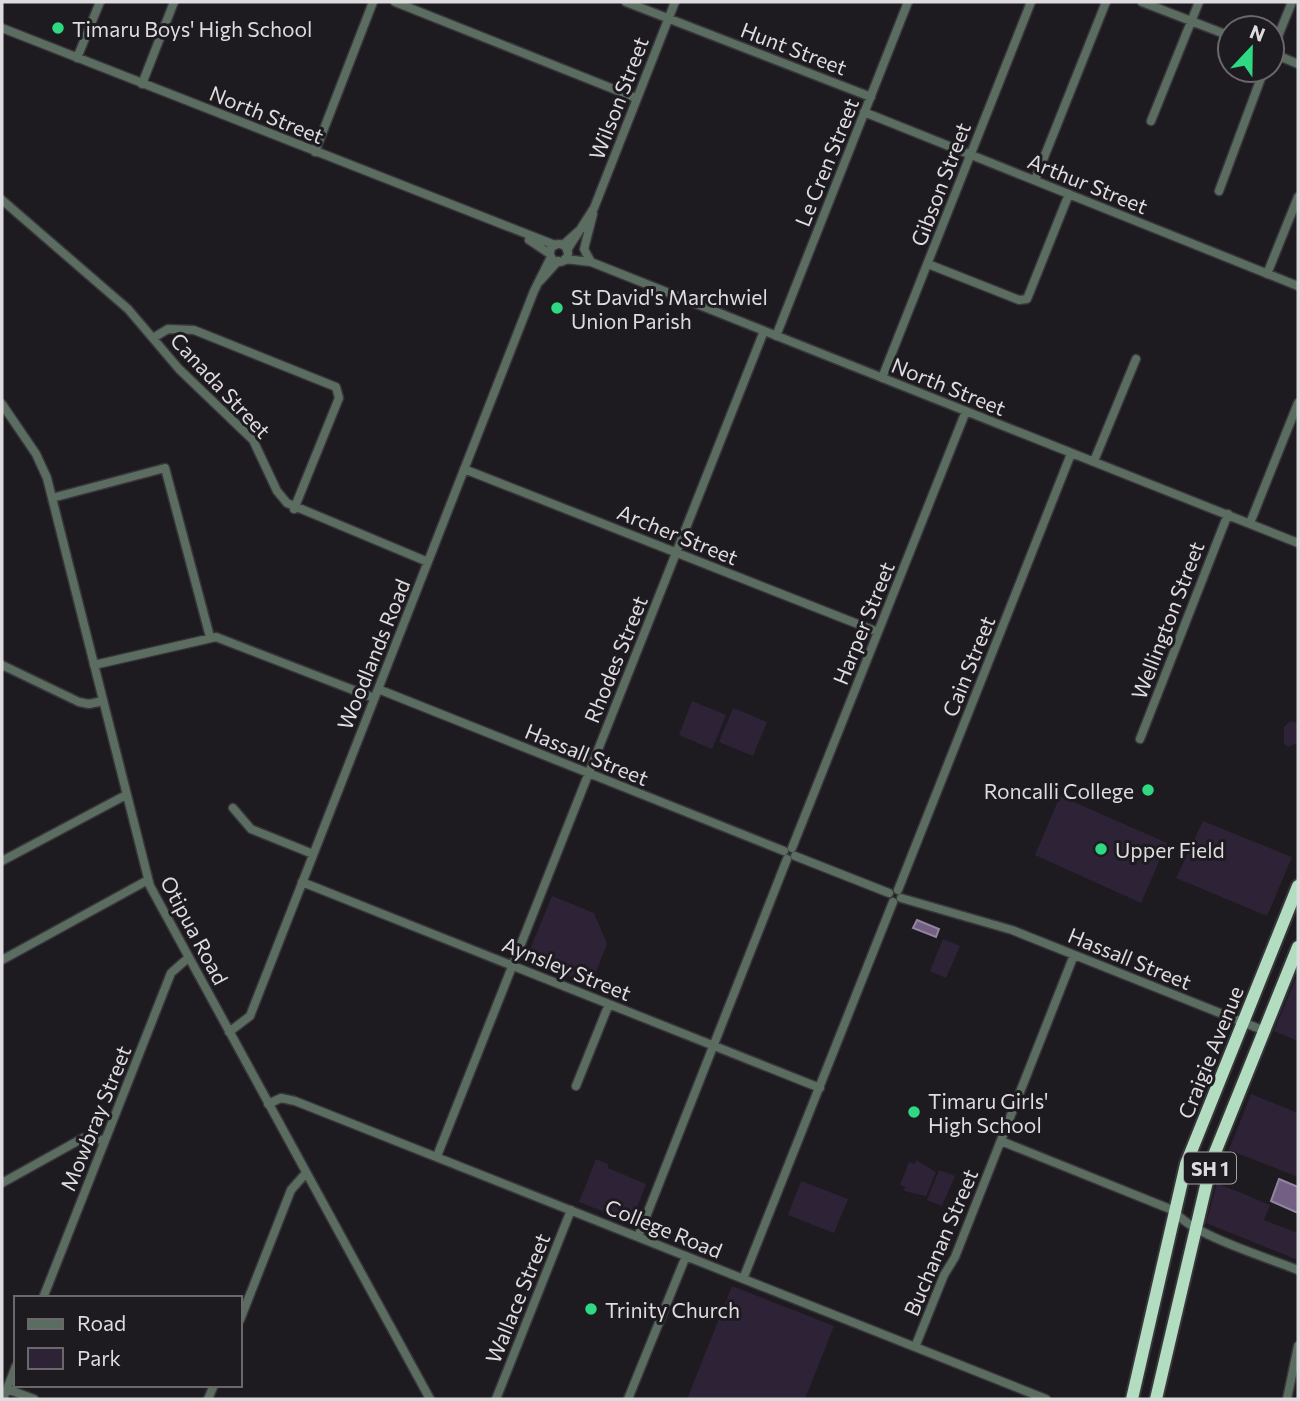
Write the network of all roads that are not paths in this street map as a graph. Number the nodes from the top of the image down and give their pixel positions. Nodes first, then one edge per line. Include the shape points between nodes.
1 (100, 2) edge
2 (174, 2) edge
3 (373, 2) edge
4 (395, 2) edge
5 (626, 2) edge
6 (674, 2) edge
7 (908, 2) edge
8 (1031, 2) edge
9 (1105, 2) edge
10 (1142, 2) edge
11 (1199, 2) edge
12 (668, 18) junction
13 (1191, 21) junction
14 (2, 28) edge
15 (1216, 31) edge
16 (78, 58) junction
17 (142, 84) junction
18 (1259, 84) edge
19 (871, 97) junction
20 (636, 98) junction
21 (864, 112) junction
22 (1151, 121) dead end
23 (315, 152) junction
24 (970, 155) junction
25 (1035, 180) junction
26 (1219, 191) dead end
27 (1069, 194) junction
28 (1298, 197) edge
29 (2, 200) edge
30 (594, 208) junction
31 (560, 253) junction
32 (589, 261) junction
33 (928, 264) junction
34 (1267, 274) junction
35 (1298, 286) edge
36 (764, 331) junction
37 (776, 336) junction
38 (153, 338) junction
39 (1136, 359) dead end
40 (882, 378) junction
41 (1298, 402) edge
42 (2, 404) edge
43 (966, 411) junction
44 (1071, 454) junction
45 (1094, 461) junction
46 (464, 469) junction
47 (52, 498) junction
48 (294, 509) junction
49 (1228, 514) junction
50 (1251, 523) junction
51 (1298, 543) edge
52 (676, 552) junction
53 (428, 562) junction
54 (878, 632) junction
55 (210, 637) junction
56 (2, 665) edge
57 (94, 665) junction
58 (376, 694) junction
59 (103, 701) junction
60 (1140, 739) dead end
61 (588, 774) junction
62 (126, 795) junction
63 (233, 808) dead end
64 (313, 854) junction
65 (789, 854) junction
66 (2, 860) edge
67 (148, 880) junction
68 (302, 882) junction
69 (1298, 886) edge
70 (895, 896) junction
71 (1298, 947) edge
72 (1074, 955) junction
73 (188, 958) junction
74 (2, 960) edge
75 (511, 965) junction
76 (609, 1004) junction
77 (1243, 1023) junction
78 (1265, 1031) junction
79 (229, 1032) junction
80 (713, 1045) junction
81 (576, 1086) dead end
82 (820, 1087) junction
83 (268, 1104) junction
84 (105, 1140) junction
85 (1001, 1141) junction
86 (437, 1156) junction
87 (306, 1172) junction
88 (2, 1183) edge
89 (571, 1210) junction
90 (1175, 1211) junction
91 (1196, 1229) junction
92 (638, 1237) junction
93 (686, 1256) junction
94 (1298, 1270) edge
95 (743, 1279) junction
96 (44, 1296) edge
97 (242, 1315) edge
98 (1298, 1346) edge
99 (915, 1347) junction
100 (14, 1371) edge
101 (7, 1389) junction
102 (3, 1399) edge
103 (34, 1399) edge
104 (430, 1399) edge
105 (496, 1399) edge
106 (628, 1399) edge
107 (1046, 1399) edge
108 (1132, 1399) edge
109 (1156, 1399) edge
110 (1287, 1399) edge

1 - 16 street
2 - 17 street
3 - 23 street
4 - 20 street
5 - 12 street, Hunt Street
6 - 12 street, Wilson Street
7 - 19 street, Le Cren Street
8 - 24 street, Gibson Street
9 - 25 street
10 - 13 street
11 - 13 street
12 - 19 street, Hunt Street
12 - 20 street, Wilson Street
13 - 15 street
13 - 22 street
14 - 16 street, North Street
16 - 17 street, North Street
17 - 23 street, North Street
18 - 26 street
19 - 21 street, Le Cren Street
20 - 30 street, Wilson Street
21 - 24 street, Arthur Street
21 - 37 street, Le Cren Street
23 - 31 street, North Street
24 - 25 street, Arthur Street
24 - 33 street, Gibson Street
25 - 27 street, Arthur Street
27 - 33 street via 1027,299 1019,300
27 - 34 street, Arthur Street
28 - 34 street
29 - 38 street, Canada Street via 128,309
30 - 31 street, Wilson Street
30 - 32 street, Wilson Street via 584,249
31 - 32 street, North Street
31 - 46 street, Woodlands Road via 540,281
32 - 36 street, North Street
33 - 40 street, Gibson Street
34 - 35 street, Arthur Street
36 - 37 street, North Street
36 - 52 street, Rhodes Street
37 - 40 street, North Street
38 - 48 street, Canada Street via 256,443 277,491
38 - 48 street via 175,328 194,330 336,387 339,398
39 - 45 street
40 - 43 street, North Street
41 - 50 street
42 - 47 street, Otipua Road via 40,461
43 - 44 street, North Street
43 - 54 street, Harper Street
44 - 45 street, North Street
44 - 70 street, Cain Street
45 - 49 street, North Street
46 - 52 street, Archer Street
46 - 53 street, Woodlands Road
47 - 55 street via 165,468
47 - 57 street, Otipua Road
48 - 53 street
49 - 50 street, North Street
49 - 60 street, Wellington Street
50 - 51 street, North Street
52 - 54 street, Archer Street
52 - 61 street, Rhodes Street
53 - 58 street, Woodlands Road
54 - 65 street, Harper Street
55 - 57 street
55 - 58 street, Hassall Street
56 - 59 street via 85,704
57 - 59 street, Otipua Road
58 - 61 street, Hassall Street
58 - 64 street, Woodlands Road
59 - 62 street, Otipua Road
61 - 65 street, Hassall Street
61 - 75 street, Rhodes Street
62 - 66 street
62 - 67 street, Otipua Road
63 - 64 street via 251,829
64 - 68 street, Woodlands Road
65 - 70 street, Hassall Street
65 - 80 street, Harper Street
67 - 73 street, Otipua Road
67 - 74 street
68 - 75 street, Aynsley Street
68 - 79 street, Woodlands Road via 250,1016
69 - 77 highway, Craigie Avenue / SH 1
70 - 72 street, Hassall Street via 985,920
70 - 82 street, Cain Street
71 - 78 highway, Craigie Avenue / SH 1
72 - 77 street, Hassall Street
72 - 85 street, Buchanan Street
73 - 79 street, Otipua Road
73 - 84 street, Mowbray Street via 171,973
75 - 76 street, Aynsley Street
75 - 86 street, Rhodes Street
76 - 80 street, Aynsley Street
76 - 81 street
77 - 78 street, Hassall Street
77 - 90 highway, Craigie Avenue / SH 1 via 1191,1149
78 - 91 highway, Craigie Avenue / SH 1 via 1212,1160
79 - 83 street, Otipua Road
80 - 82 street, Aynsley Street
80 - 92 street, Harper Street
82 - 95 street, Cain Street
83 - 86 street, College Road via 288,1098
83 - 87 street, Otipua Road
84 - 88 street via 83,1138
84 - 96 street, Mowbray Street
85 - 90 street
85 - 99 street, Buchanan Street
86 - 89 street, College Road
87 - 97 street via 291,1190
87 - 104 street, Otipua Road
89 - 92 street, College Road
89 - 105 street, Wallace Street
90 - 91 street via 1180,1220
90 - 108 highway, Craigie Avenue / SH 1
91 - 94 street
91 - 109 highway, Craigie Avenue / SH 1
92 - 93 street, College Road
93 - 95 street, College Road
93 - 106 street
95 - 99 street, College Road
98 - 110 street
99 - 107 street, College Road
100 - 101 street
101 - 102 street
101 - 103 street

